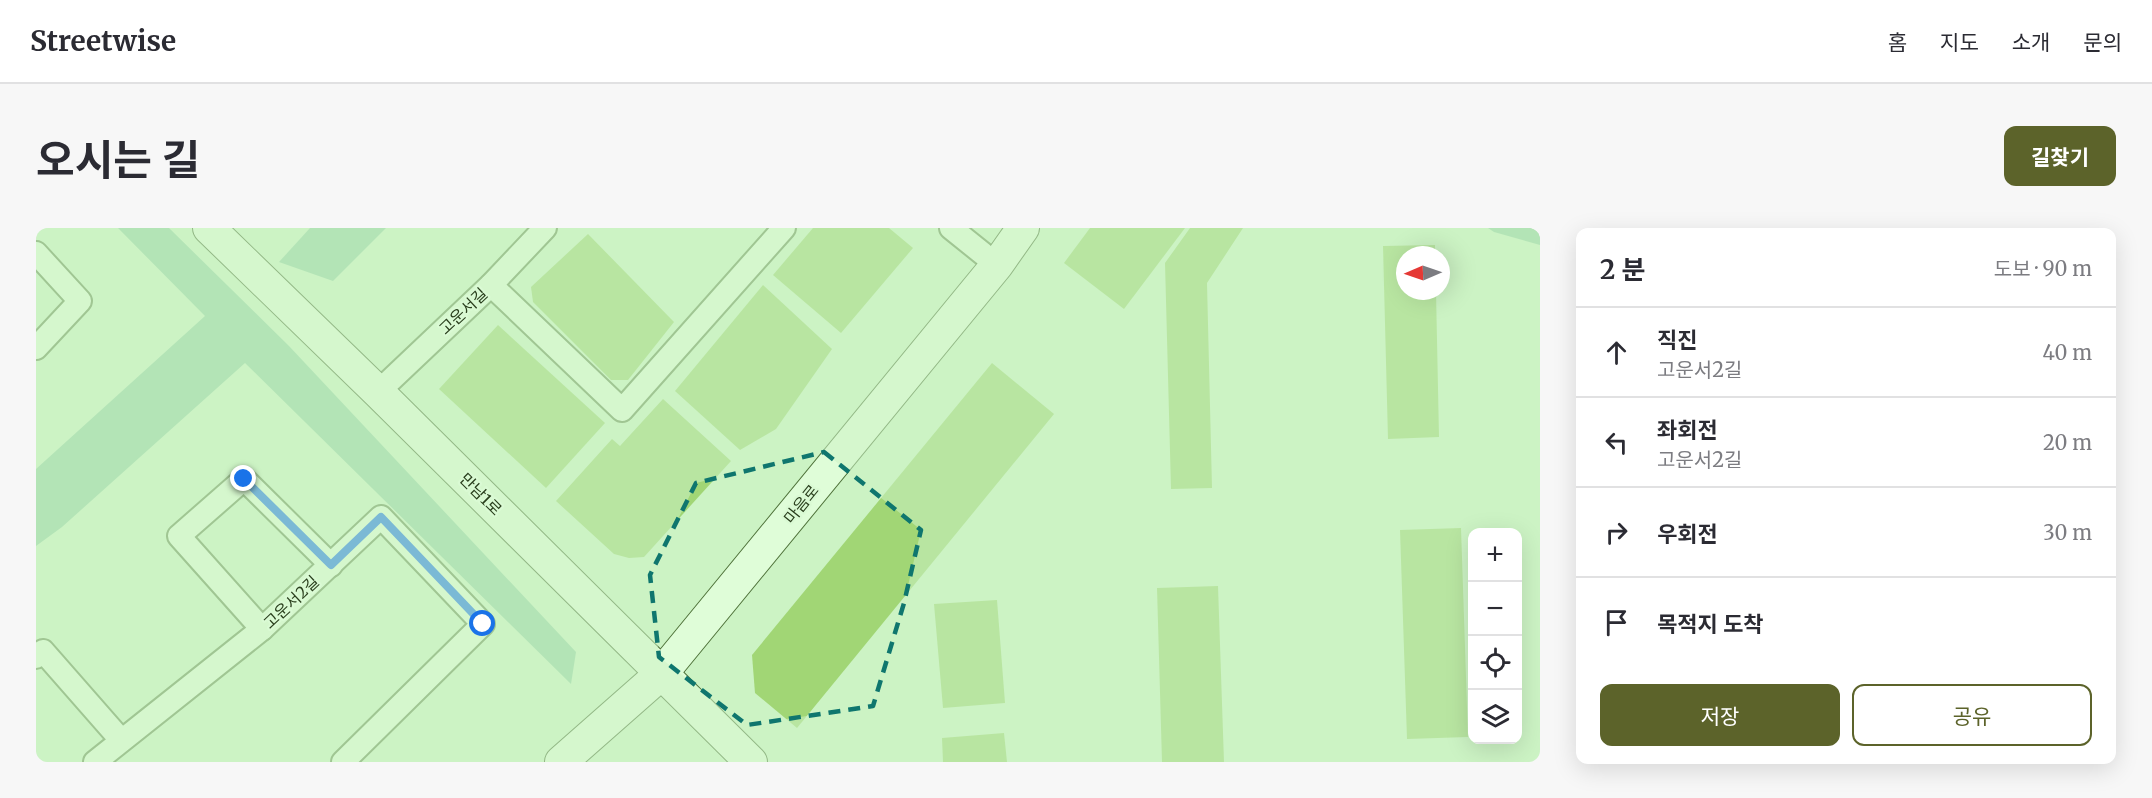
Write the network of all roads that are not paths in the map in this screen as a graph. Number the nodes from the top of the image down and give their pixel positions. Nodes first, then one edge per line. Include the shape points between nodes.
1 (208, 228) edge
2 (545, 228) edge
3 (784, 228) edge
4 (951, 228) edge
5 (1023, 228) edge
6 (36, 253) edge
7 (997, 265) junction
8 (492, 285) junction
9 (36, 348) edge
10 (378, 392) junction
11 (331, 565) junction
12 (262, 629) junction
13 (36, 657) edge
14 (662, 673) junction
15 (121, 740) junction
16 (95, 762) edge
17 (343, 762) edge
18 (561, 762) edge
19 (751, 762) edge

1 - 10 street, 만남1로
2 - 8 street, 고운서길
3 - 8 street via 622,410
4 - 7 street
5 - 7 street, 마음로
6 - 9 street via 80,301
7 - 14 street, 마음로
8 - 10 street, 고운서길
10 - 14 street, 만남1로
11 - 12 street, 고운서2길
11 - 12 street via 244,479 179,536
11 - 17 street, 고운서2길 via 381,517 483,624
12 - 15 street, 고운서2길
13 - 15 street via 43,651
14 - 18 street, 마음로
14 - 19 street, 만남1로
15 - 16 street, 고운서2길

